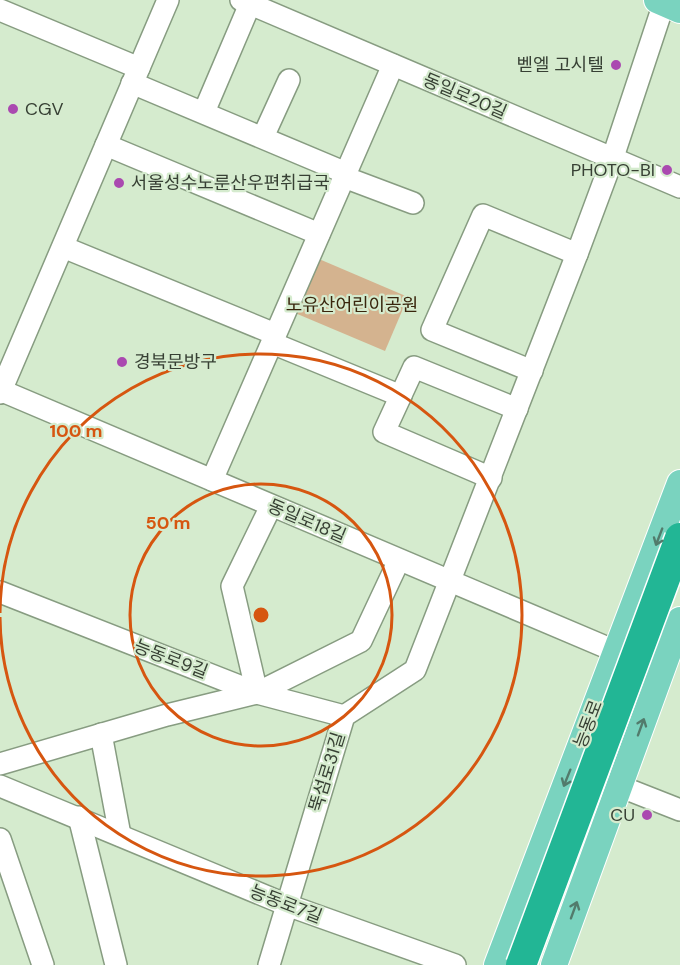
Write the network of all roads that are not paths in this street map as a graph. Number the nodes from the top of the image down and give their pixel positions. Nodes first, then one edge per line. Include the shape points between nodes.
1 (168, 0) edge
2 (246, 2) edge
3 (667, 4) edge
4 (0, 10) edge
5 (393, 65) junction
6 (136, 75) junction
7 (289, 80) dead end
8 (204, 112) junction
9 (263, 138) junction
10 (106, 145) junction
11 (612, 160) junction
12 (345, 175) junction
13 (680, 187) edge
14 (413, 203) dead end
15 (319, 234) junction
16 (63, 247) junction
17 (577, 254) junction
18 (274, 339) junction
19 (532, 371) junction
20 (0, 391) edge
21 (400, 396) junction
22 (517, 409) junction
23 (491, 478) junction
24 (212, 480) junction
25 (680, 483) edge
26 (271, 506) junction
27 (680, 538) edge
28 (399, 560) junction
29 (680, 567) edge
30 (451, 582) junction
31 (0, 592) edge
32 (680, 620) edge
33 (615, 651) junction
34 (257, 693) junction
35 (344, 716) junction
36 (101, 734) junction
37 (0, 764) edge
38 (0, 786) edge
39 (619, 786) junction
40 (680, 810) edge
41 (79, 817) junction
42 (120, 835) junction
43 (0, 839) edge
44 (287, 905) junction
45 (43, 965) edge
46 (116, 965) edge
47 (269, 965) edge
48 (455, 965) edge
49 (496, 965) edge
50 (521, 965) edge
51 (532, 965) edge
52 (554, 965) edge

1 - 6 street
2 - 5 street, 동일로20길
2 - 8 street, 동일로20길
3 - 11 street, 뚝섬로31길
4 - 6 street
5 - 11 street, 동일로20길
5 - 12 street
6 - 8 street
6 - 10 street
7 - 9 street
8 - 9 street
9 - 12 street
10 - 15 street
10 - 16 street
11 - 13 street, 동일로20길
11 - 17 street, 뚝섬로31길
12 - 14 street
12 - 15 street
15 - 18 street
16 - 18 street
16 - 20 street
17 - 19 street, 뚝섬로31길
17 - 19 street via 483,215 432,330
18 - 21 street
18 - 24 street
19 - 22 street, 뚝섬로31길
20 - 24 street, 동일로18길
21 - 22 street via 414,367
21 - 23 street via 384,432
22 - 23 street, 뚝섬로31길
23 - 30 street, 뚝섬로31길
24 - 26 street, 동일로18길
25 -> 33 main road, 능동로
26 - 28 street, 동일로18길
26 - 34 street via 232,586
27 - 50 highway, bridge
28 - 30 street, 동일로18길
28 - 34 street via 361,641
29 - 51 highway
30 - 33 street, 동일로18길
30 - 35 street, 뚝섬로31길 via 415,670
31 - 34 street, 능동로9길
39 -> 32 main road
33 -> 49 main road, 능동로
34 - 35 street, 능동로9길
34 - 36 street
35 - 44 street, 뚝섬로31길
36 - 37 street
36 - 42 street
38 - 41 street, 능동로7길
39 - 40 street
52 -> 39 main road
41 - 42 street, 능동로7길
41 - 46 street
42 - 44 street, 능동로7길
43 - 45 street
44 - 47 street, 뚝섬로31길
44 - 48 street, 능동로7길

